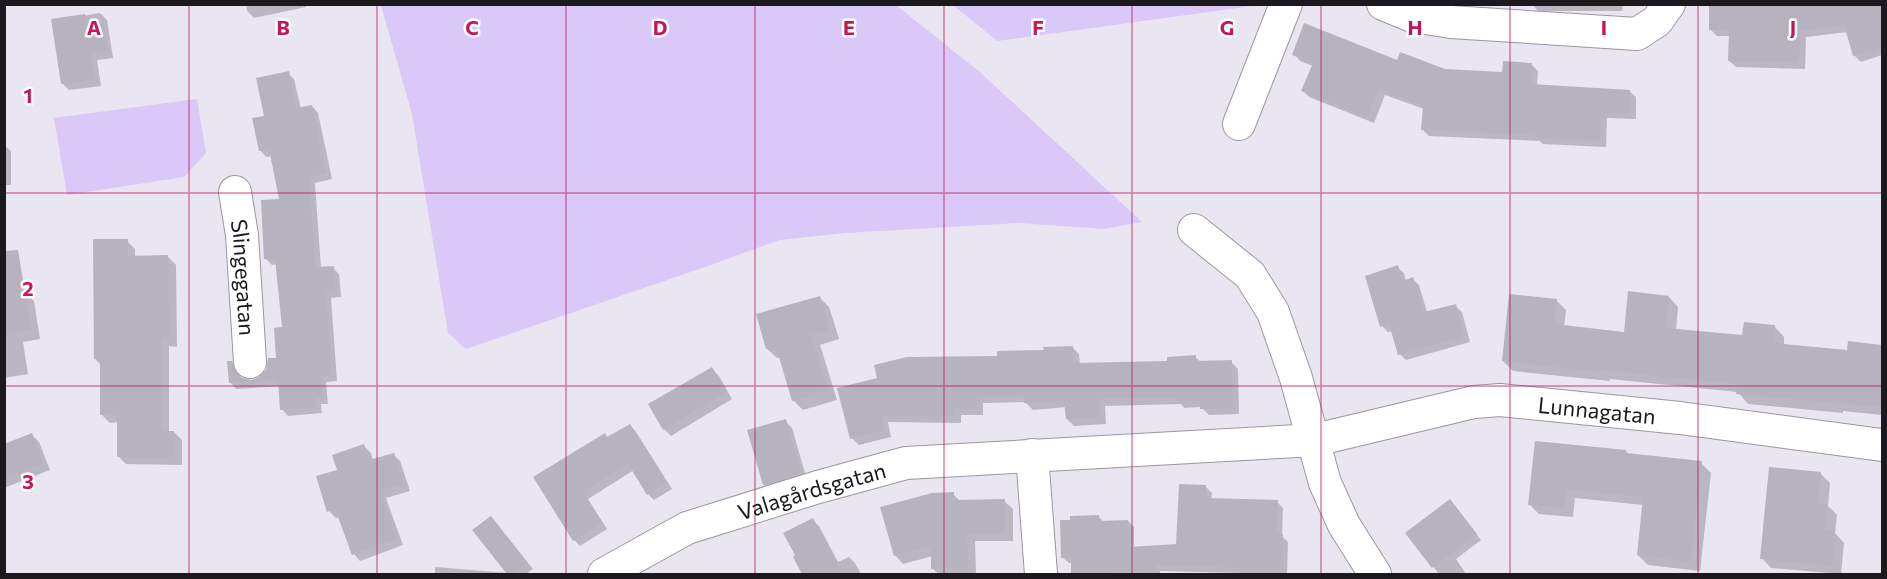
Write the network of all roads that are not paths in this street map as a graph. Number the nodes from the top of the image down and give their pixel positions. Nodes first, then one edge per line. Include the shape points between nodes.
1 (1286, 4) edge
2 (1383, 4) edge
3 (1669, 4) edge
4 (1239, 124) dead end
5 (235, 192) dead end
6 (1194, 230) dead end
7 (250, 362) dead end
8 (1315, 440) junction
9 (1882, 446) edge
10 (1032, 455) junction
11 (604, 574) edge
12 (1041, 574) edge
13 (1375, 574) edge

1 - 4 street
2 - 3 street via 1412,16 1451,22 1637,34 1657,21
5 - 7 street, Slingegatan via 242,235
6 - 8 street via 1250,274 1273,312
8 - 9 street, Lunnagatan via 1474,402 1500,400 1680,418
8 - 10 street, Valagårdsgatan
8 - 13 street via 1325,483 1344,525
10 - 11 street, Valagårdsgatan via 906,463 840,481 687,528
10 - 12 street

